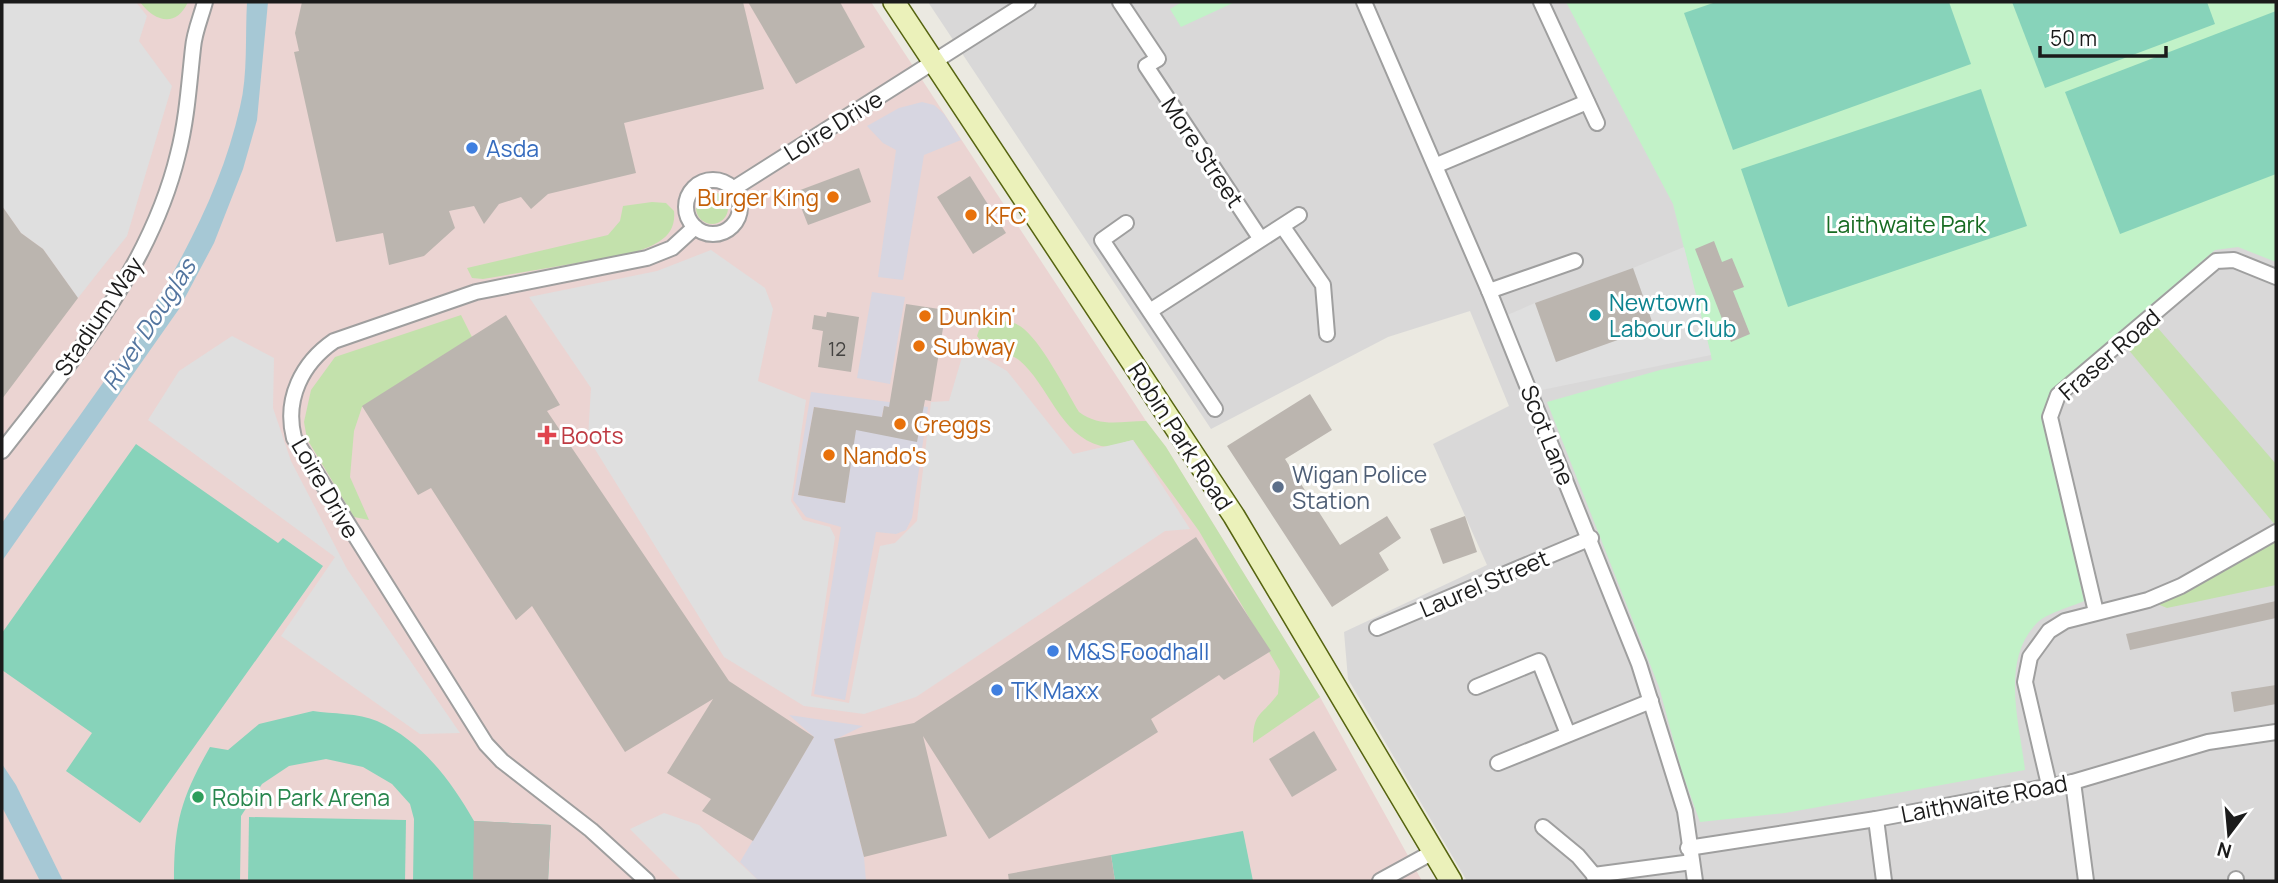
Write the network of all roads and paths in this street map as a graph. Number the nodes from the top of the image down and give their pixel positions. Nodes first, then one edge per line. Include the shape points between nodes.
1 (205, 2) edge
2 (894, 2) edge
3 (1028, 2) edge
4 (1120, 2) edge
5 (1364, 2) edge
6 (1541, 2) edge
7 (934, 61) junction
8 (1587, 102) junction
9 (1597, 123) dead end
10 (1437, 165) junction
11 (733, 189) junction
12 (1299, 215) dead end
13 (1126, 223) dead end
14 (695, 227) junction
15 (1283, 227) junction
16 (1260, 238) junction
17 (1575, 261) dead end
18 (2276, 277) edge
19 (1489, 291) junction
20 (1150, 311) junction
21 (1327, 334) dead end
22 (1215, 409) dead end
23 (2, 451) edge
24 (2276, 532) edge
25 (1591, 538) junction
26 (2096, 612) junction
27 (1377, 628) dead end
28 (1476, 687) dead end
29 (1651, 701) junction
30 (2276, 732) edge
31 (1568, 734) junction
32 (1499, 763) dead end
33 (2073, 782) junction
34 (2049, 785) junction
35 (1876, 820) junction
36 (1543, 827) dead end
37 (1433, 852) junction
38 (1690, 855) junction
39 (1595, 878) edge
40 (647, 881) edge
41 (1380, 881) edge
42 (1451, 881) edge
43 (1695, 881) edge
44 (1884, 881) edge
45 (2087, 881) edge

1 - 23 street, Stadium Way via 193,46 193,76 178,155 144,247 98,323
2 - 7 street, Robin Park Road
3 - 7 street, Loire Drive
4 - 16 street, More Street via 1158,59 1146,66
5 - 10 street, Scot Lane
6 - 8 street
7 - 11 street, Loire Drive
7 - 37 street, Robin Park Road via 1234,516
8 - 9 street
8 - 10 street
10 - 19 street, Scot Lane
11 - 14 street via 740,204 733,225 710,234
11 - 14 street via 711,180 696,186 686,211
12 - 15 street
13 - 20 street via 1102,240
14 - 40 street, Loire Drive via 672,248 647,258 476,292 334,341 314,355 302,374 290,422 294,438 486,744
15 - 16 street
15 - 21 street via 1323,285
16 - 20 street
17 - 19 street
18 - 26 street, Fraser Road via 2234,260 2216,261 2058,395 2052,405 2050,417
19 - 25 street, Scot Lane
20 - 22 street
24 - 26 street via 2181,586 2148,600
25 - 27 street, Laurel Street
25 - 29 street, Scot Lane
26 - 34 street via 2049,631 2037,644 2026,670
28 - 31 street via 1539,661
29 - 31 street
29 - 38 street, Scot Lane via 1685,811
30 - 33 street, Laithwaite Road via 2208,742
31 - 32 street
33 - 34 street, Laithwaite Road
33 - 45 street
34 - 35 street, Laithwaite Road
35 - 38 street, Laithwaite Road
35 - 44 street
36 - 39 street via 1578,856
37 - 41 street
37 - 42 street, Robin Park Road
38 - 39 street, Laithwaite Road
38 - 43 street, Scot Lane

